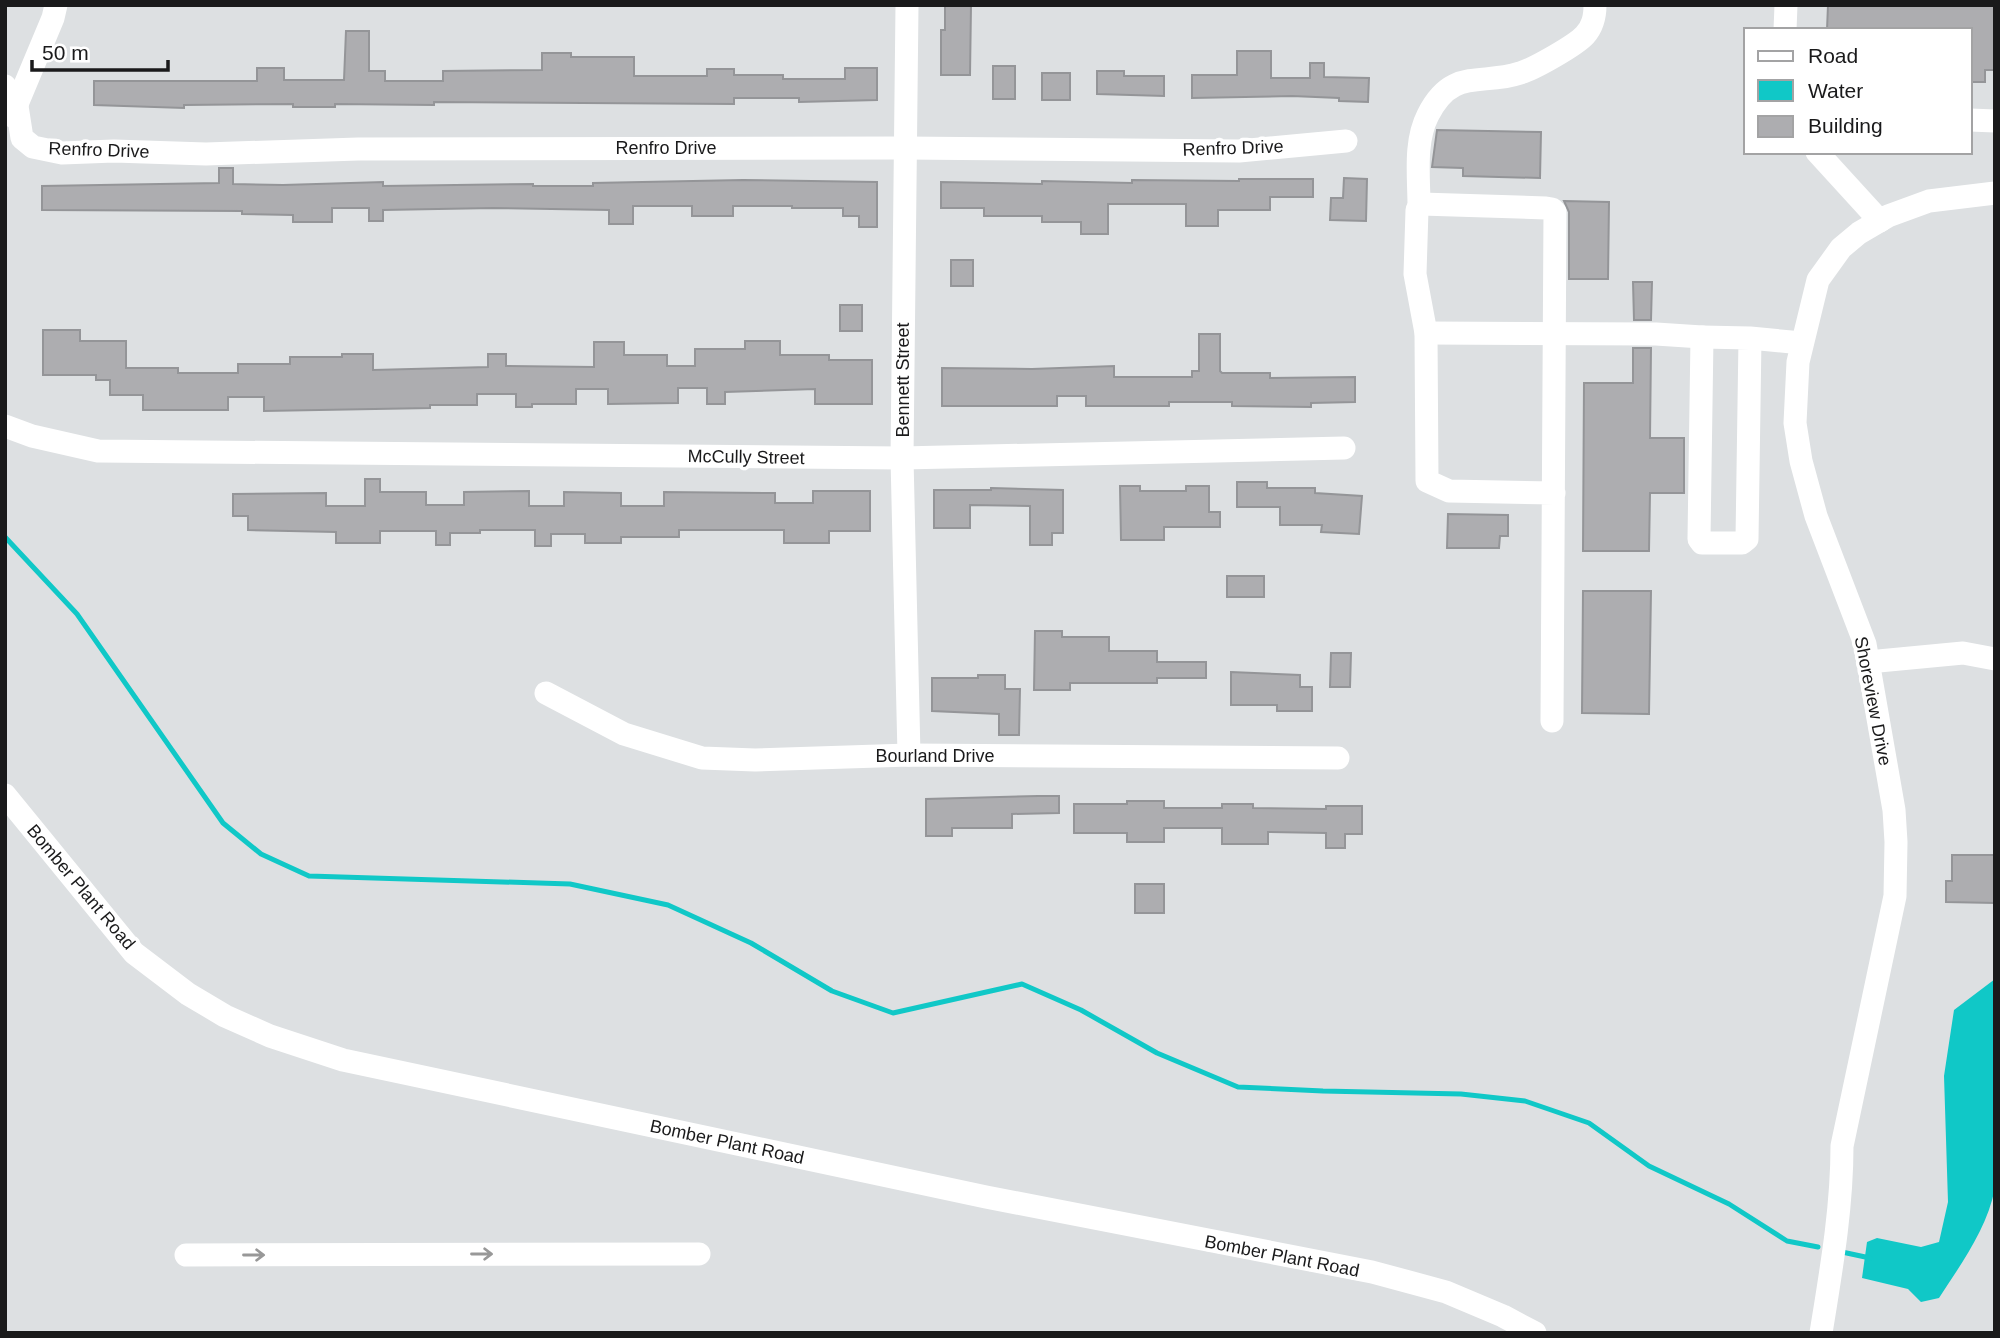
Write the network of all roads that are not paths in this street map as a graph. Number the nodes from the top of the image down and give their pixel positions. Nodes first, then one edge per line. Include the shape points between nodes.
1 (56, 5) edge
2 (907, 5) edge
3 (1595, 5) edge
4 (1786, 5) edge
5 (1785, 28) edge
6 (11, 96) edge
7 (1972, 120) edge
8 (1995, 121) edge
9 (5, 134) edge
10 (1346, 141) dead end
11 (904, 148) junction
12 (1818, 154) edge
13 (1995, 193) edge
14 (1419, 206) junction
15 (1880, 221) junction
16 (1426, 333) junction
17 (1555, 334) junction
18 (1702, 337) junction
19 (1750, 338) junction
20 (1802, 343) junction
21 (5, 426) edge
22 (1344, 448) dead end
23 (902, 458) junction
24 (1554, 493) junction
25 (1995, 659) edge
26 (1868, 662) junction
27 (546, 693) dead end
28 (1552, 721) dead end
29 (909, 755) junction
30 (1338, 758) dead end
31 (5, 795) edge
32 (699, 1254) dead end
33 (186, 1255) dead end
34 (1535, 1333) edge
35 (1821, 1333) edge

1 - 6 street
2 - 11 street, Bennett Street
3 - 14 street via 1595,17 1583,37 1538,65 1518,74 1475,78 1454,85 1440,97 1420,136
4 - 5 street
6 - 9 street
6 - 11 street, Renfro Drive via 22,138 33,147 62,153
7 - 8 street
10 - 11 street, Renfro Drive via 1239,151
11 - 23 street, Bennett Street
12 - 15 street
13 - 15 street, Shoreview Drive via 1929,201
14 - 16 street via 1415,274
14 - 17 street via 1552,209
15 - 20 street, Shoreview Drive via 1841,248 1818,280
16 - 17 street
16 - 24 street via 1427,481 1449,491
17 - 18 street
17 - 24 street
18 - 19 street
18 - 19 street via 1702,543 1742,543 1747,539
19 - 20 street
20 - 26 street, Shoreview Drive via 1795,423 1801,461
21 - 23 street, McCully Street via 98,451
22 - 23 street, McCully Street
23 - 29 street, Bennett Street
24 - 28 street
25 - 26 street via 1963,653
26 - 35 street, Shoreview Drive via 1894,810 1895,896 1842,1146 1835,1251
27 - 29 street, Bourland Drive via 624,734 702,758
29 - 30 street, Bourland Drive
31 - 34 street, Bomber Plant Road via 134,953 188,994 270,1036 343,1060 972,1194 1371,1272 1446,1292
33 -> 32 street

